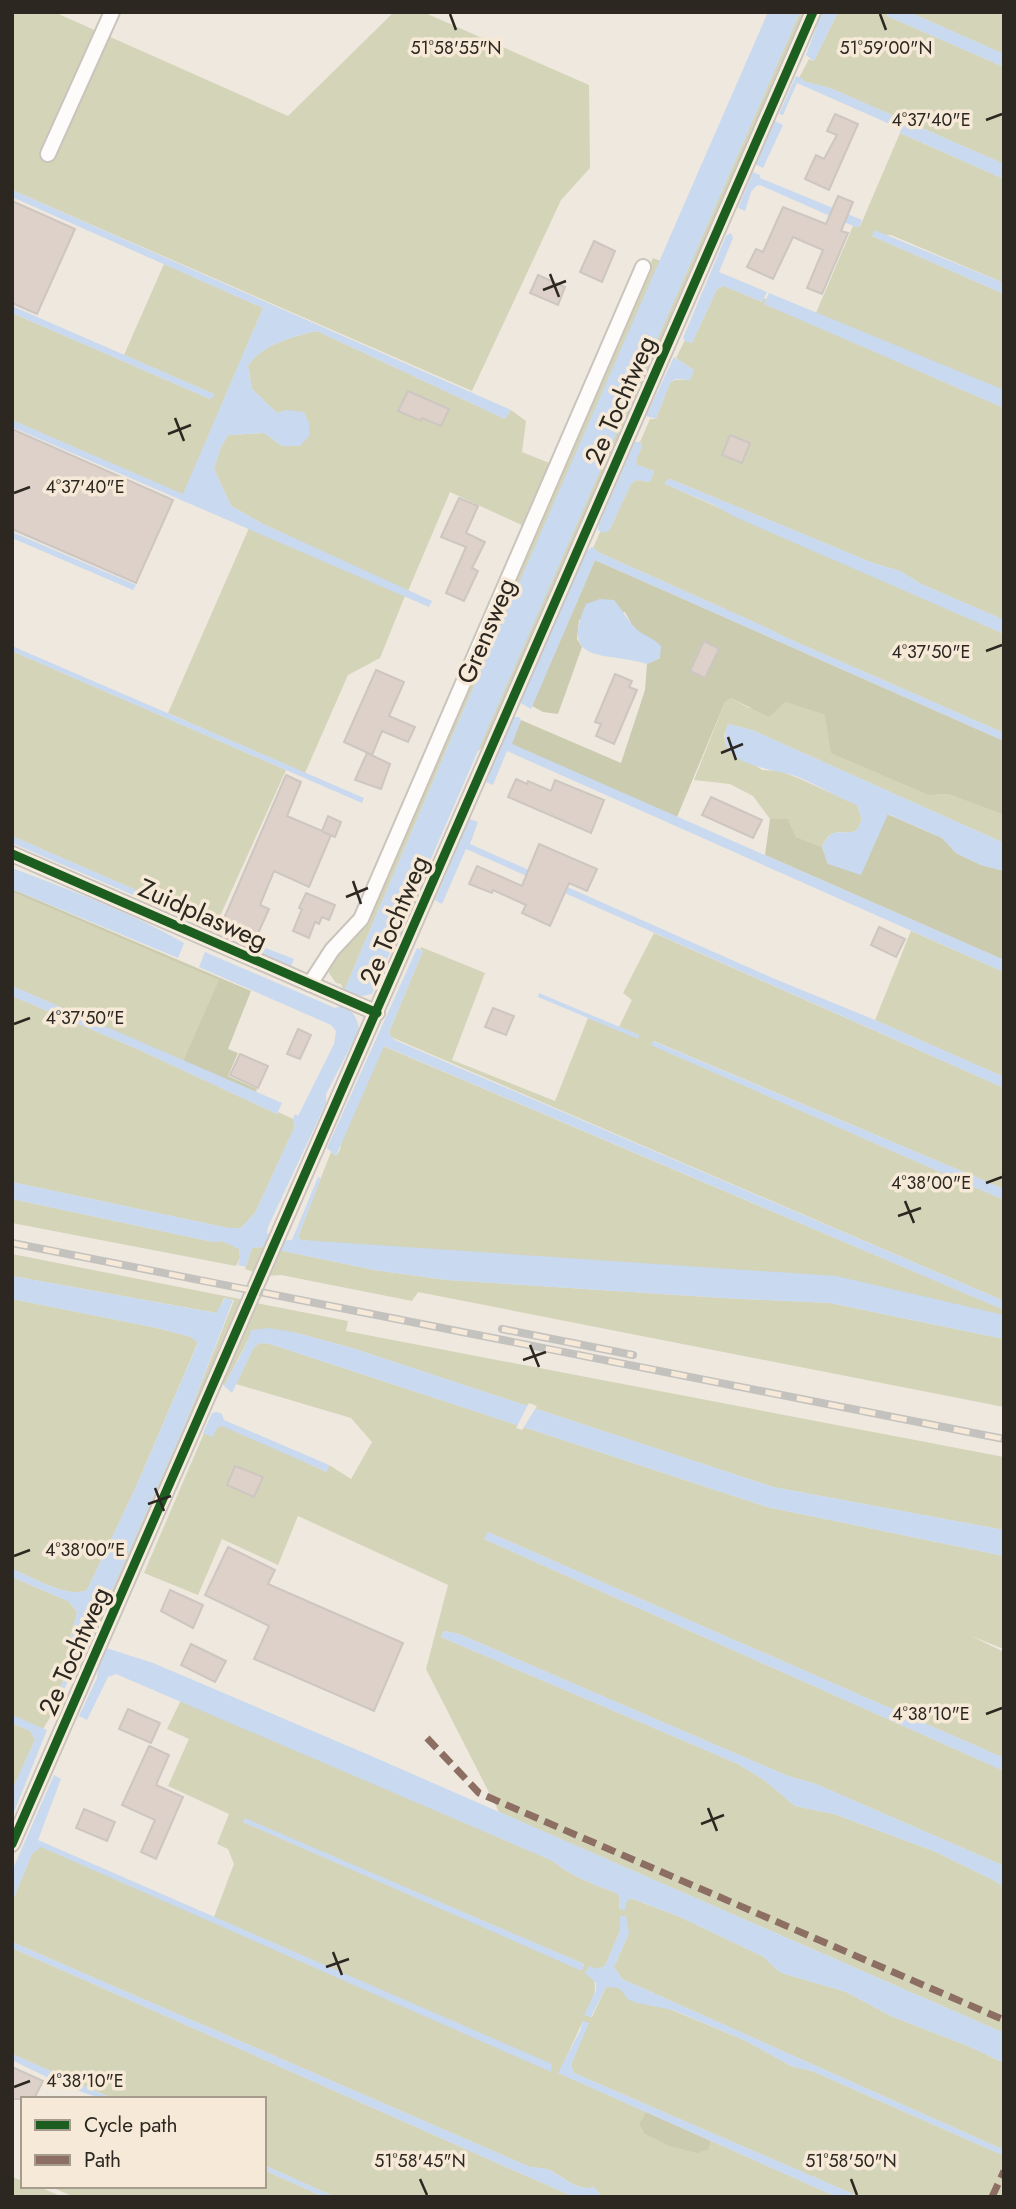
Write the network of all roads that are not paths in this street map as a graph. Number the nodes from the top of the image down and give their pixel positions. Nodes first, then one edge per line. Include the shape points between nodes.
1 (112, 12) edge
2 (813, 12) edge
3 (48, 154) dead end
4 (643, 268) dead end
5 (12, 854) edge
6 (310, 984) junction
7 (377, 1013) junction
8 (12, 1844) edge

1 - 3 street
2 - 7 street, 2e Tochtweg
4 - 6 street, Grensweg via 361,919 332,950
5 - 6 street, Zuidplasweg
6 - 7 street, Zuidplasweg
7 - 8 street, 2e Tochtweg

